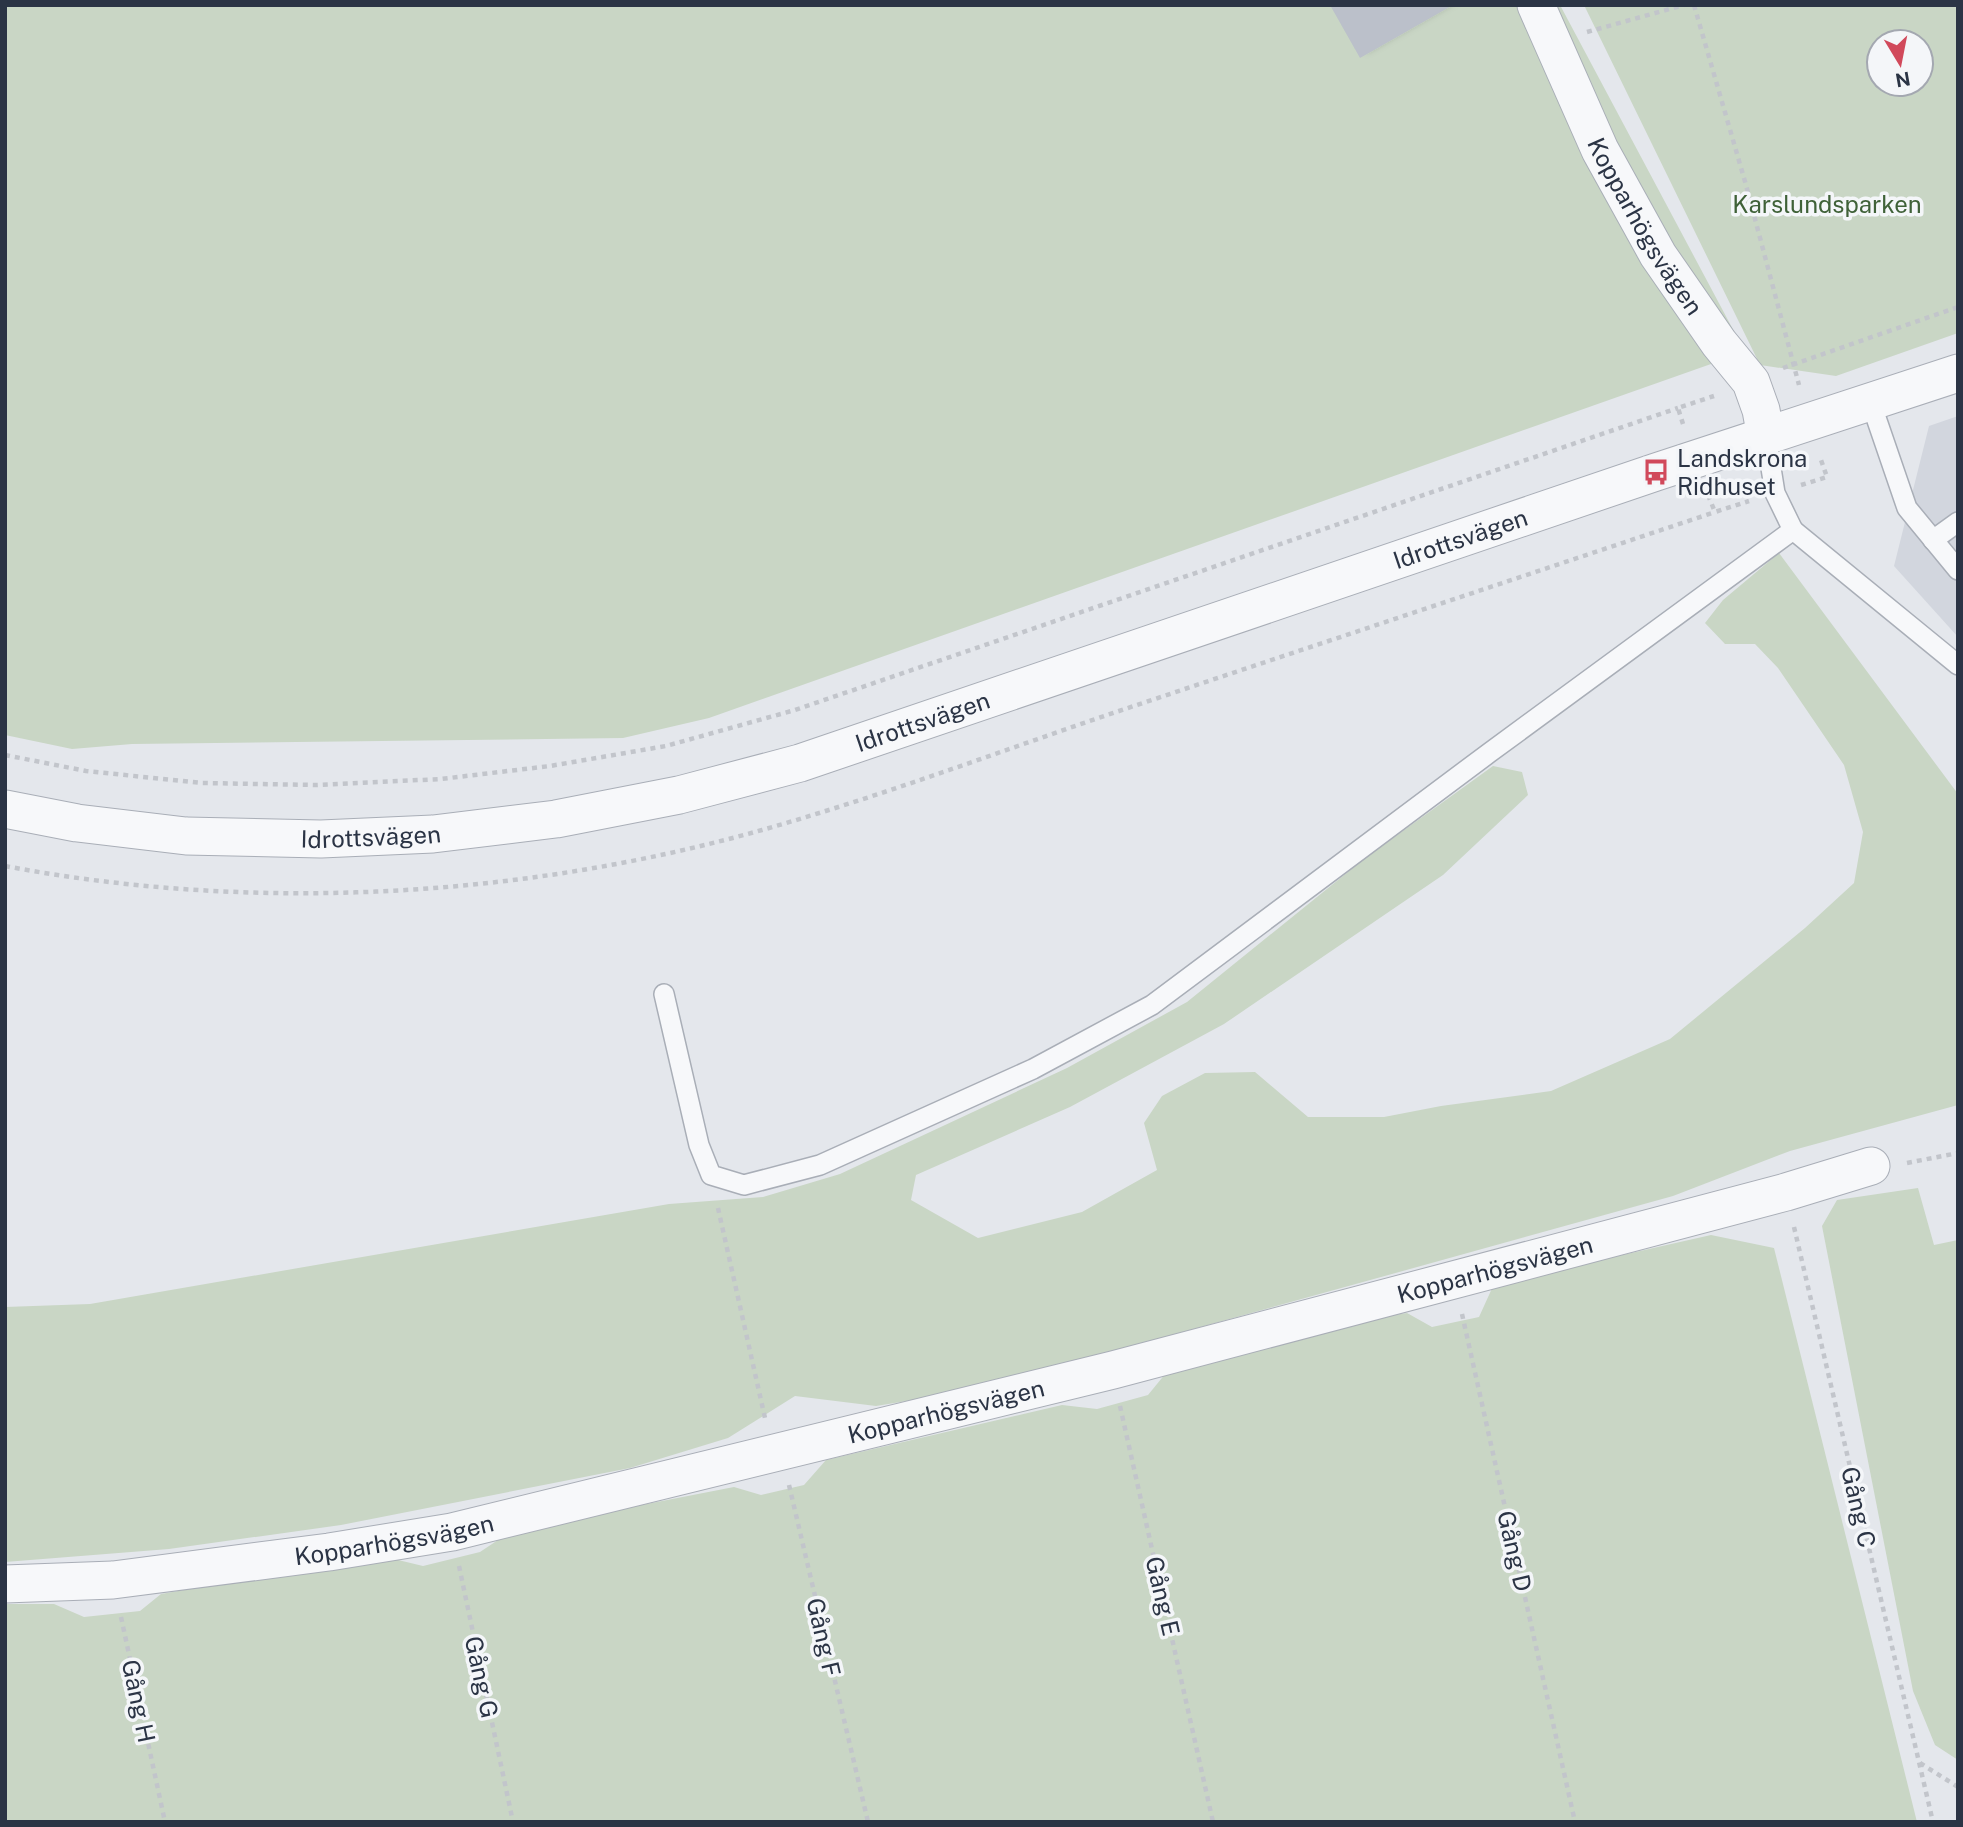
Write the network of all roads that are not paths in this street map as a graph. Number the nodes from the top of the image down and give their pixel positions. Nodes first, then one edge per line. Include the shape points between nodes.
1 (1536, 5) edge
2 (1958, 373) edge
3 (1871, 403) junction
4 (1766, 437) junction
5 (1958, 523) edge
6 (1793, 530) junction
7 (1933, 540) junction
8 (1958, 570) edge
9 (1958, 665) edge
10 (5, 809) edge
11 (664, 994) dead end
12 (1871, 1166) road end
13 (5, 1584) edge

1 - 4 street, Kopparhögsvägen via 1600,150 1658,255 1751,382
2 - 3 street, Idrottsvägen
3 - 4 street, Idrottsvägen via 1813,435
3 - 7 lane via 1908,508
4 - 6 lane via 1775,493
4 - 10 street, Idrottsvägen via 813,758 679,795 556,819 433,834 321,839 186,836
5 - 7 lane
6 - 9 lane
6 - 11 lane via 1152,1005 1033,1069 820,1166 744,1185 711,1175 699,1145
7 - 8 lane
12 - 13 street, Kopparhögsvägen via 1113,1370 452,1532 113,1580

